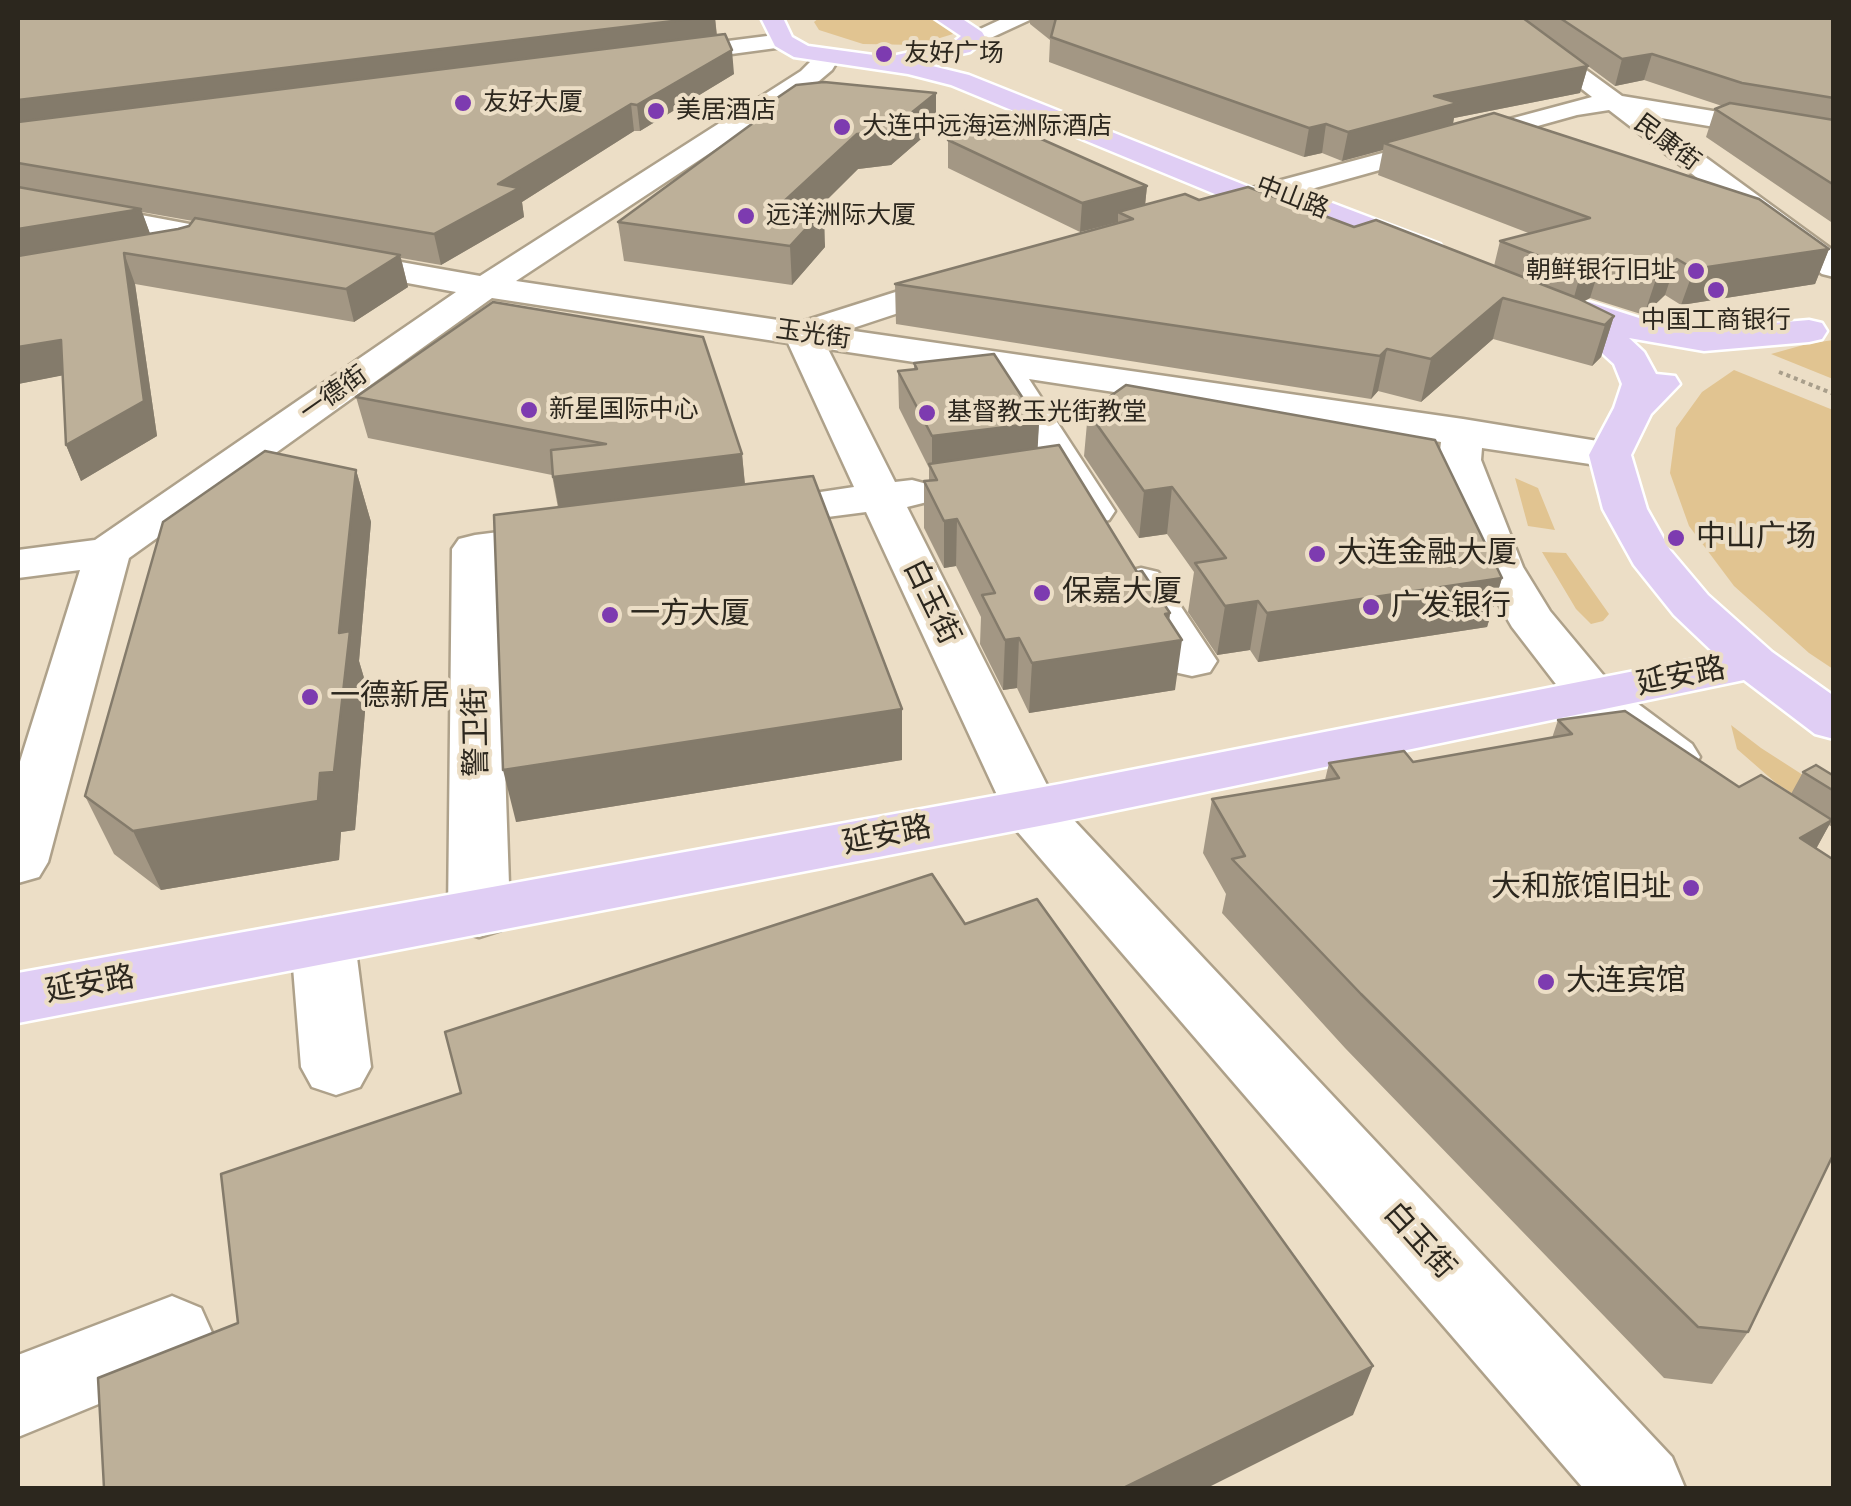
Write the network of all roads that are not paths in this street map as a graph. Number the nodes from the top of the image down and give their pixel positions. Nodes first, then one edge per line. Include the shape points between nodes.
1 (945, 18) edge
2 (1022, 18) edge
3 (1502, 18) edge
4 (770, 25) edge
5 (968, 42) junction
6 (839, 59) junction
7 (637, 60) edge
8 (971, 77) junction
9 (1614, 102) junction
10 (1834, 139) edge
11 (1260, 194) junction
12 (18, 201) edge
13 (1173, 219) edge
14 (224, 240) junction
15 (130, 256) edge
16 (1022, 262) edge
17 (1834, 267) edge
18 (1455, 270) edge
19 (487, 287) junction
20 (1519, 295) edge
21 (1591, 323) junction
22 (1821, 330) edge
23 (802, 333) junction
24 (998, 362) junction
25 (1634, 408) junction
26 (1462, 431) junction
27 (1610, 455) junction
28 (956, 488) edge
29 (880, 497) junction
30 (707, 520) edge
31 (610, 532) edge
32 (108, 552) junction
33 (18, 564) edge
34 (1192, 661) dead end
35 (1754, 663) junction
36 (1590, 694) junction
37 (1834, 722) edge
38 (1719, 788) edge
39 (1030, 809) junction
40 (18, 862) edge
41 (480, 914) junction
42 (323, 942) junction
43 (18, 998) edge
44 (336, 1067) dead end
45 (172, 1336) dead end
46 (18, 1396) edge
47 (1641, 1488) edge

1 - 5 main road via 967,28
2 - 5 street
3 - 9 street, 民康街
4 - 6 main road via 802,52
4 - 7 street
5 - 6 main road via 928,56
5 - 8 main road
6 - 8 main road, 中山路
6 - 19 street, 一德街
8 - 11 main road, 中山路
9 - 10 street
9 - 11 street
9 - 17 street, 民康街
11 - 13 street
11 - 18 main road, 中山路
12 - 14 street, 玉光街
14 - 15 street
14 - 19 street, 玉光街
16 - 23 street
19 - 23 street, 玉光街
19 - 32 street, 一德街
20 - 21 main road
21 - 22 main road via 1704,340
21 - 25 main road via 1631,360 1641,384
22 - 25 main road via 1696,364
23 - 24 street, 玉光街
23 - 29 street, 白玉街
24 - 26 street, 玉光街
24 - 34 street via 1050,476
25 - 27 main road
26 - 27 street, 玉光街
26 - 36 street via 1460,460 1500,566 1537,628
27 - 35 main road via 1625,509 1650,555
28 - 29 street
29 - 30 street
29 - 39 street, 白玉街
31 - 41 street, 警卫街 via 475,549
32 - 33 street
32 - 40 street
35 - 36 main road, 延安路
35 - 37 main road
36 - 38 street
36 - 39 main road, 延安路
39 - 41 main road, 延安路
39 - 47 street, 白玉街
41 - 42 main road, 延安路
42 - 43 main road, 延安路
42 - 44 street
45 - 46 street

